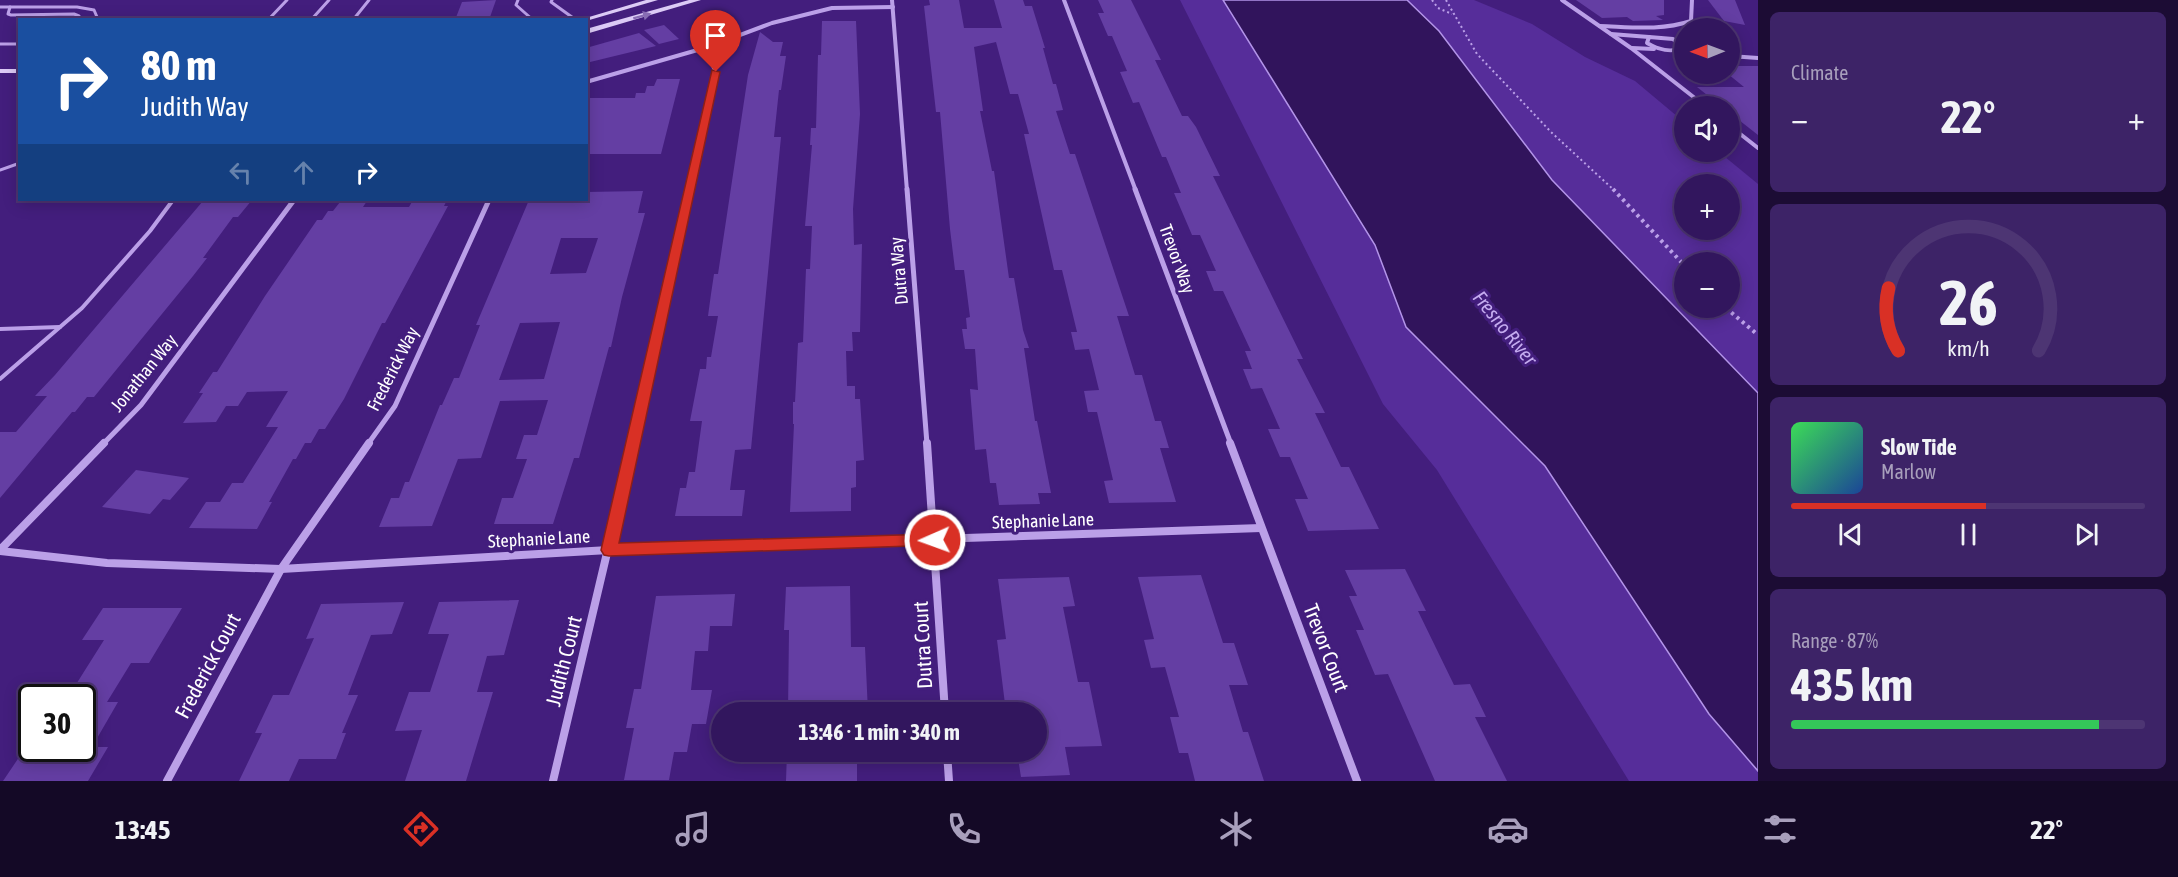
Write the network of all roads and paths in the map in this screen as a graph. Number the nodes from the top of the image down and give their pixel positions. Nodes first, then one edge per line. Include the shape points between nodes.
1 (287, 0) edge
2 (328, 0) edge
3 (369, 0) edge
4 (518, 0) edge
5 (552, 0) edge
6 (654, 0) edge
7 (697, 0) edge
8 (1064, 0) edge
9 (1432, 0) edge
10 (1446, 0) edge
11 (1562, 0) edge
12 (1692, 0) edge
13 (893, 3) edge
14 (0, 7) edge
15 (10, 7) junction
16 (1453, 14) junction
17 (78, 18) edge
18 (97, 18) edge
19 (270, 18) edge
20 (312, 18) edge
21 (355, 18) edge
22 (530, 18) edge
23 (573, 18) edge
24 (588, 18) edge
25 (1600, 26) junction
26 (588, 31) edge
27 (1611, 34) junction
28 (1649, 37) junction
29 (1674, 42) edge
30 (0, 44) edge
31 (18, 44) edge
32 (708, 47) junction
33 (1631, 48) junction
34 (1660, 49) junction
35 (1672, 51) edge
36 (1740, 57) edge
37 (1758, 58) edge
38 (0, 63) edge
39 (18, 63) edge
40 (0, 71) edge
41 (18, 71) edge
42 (0, 78) edge
43 (18, 78) edge
44 (588, 81) edge
45 (1692, 96) edge
46 (1740, 134) edge
47 (1758, 148) edge
48 (18, 164) edge
49 (0, 170) edge
50 (172, 201) edge
51 (293, 201) edge
52 (489, 201) edge
53 (1674, 254) edge
54 (1738, 318) edge
55 (60, 327) junction
56 (0, 329) edge
57 (1758, 334) edge
58 (0, 379) edge
59 (1261, 528) junction
60 (935, 540) junction
61 (0, 550) edge
62 (609, 550) junction
63 (281, 569) junction
64 (944, 702) edge
65 (948, 762) edge
66 (167, 781) edge
67 (553, 781) edge
68 (949, 781) edge
69 (1357, 781) edge

1 - 19 lane
2 - 20 lane
3 - 21 lane
4 - 22 lane via 519,10
5 - 23 lane
6 - 24 street
26 -> 7 street
8 - 59 street, Trevor Way
9 - 16 path via 1438,8
10 - 16 path
11 - 25 street
12 - 25 street via 1691,21 1680,26
13 - 32 street via 832,8 772,23
13 - 60 street, Dutra Way
14 - 15 lane
15 - 17 lane via 11,15 74,14
15 - 18 lane via 77,7 94,10
16 - 53 path via 1477,54
25 - 27 street
27 - 28 street
27 - 33 street
28 - 29 street
28 - 34 street via 1647,43
30 - 31 lane
32 - 44 street
32 - 62 street, Judith Court via 716,72
33 - 34 street
33 - 45 street
34 - 35 street
36 - 37 street
38 - 39 street
40 - 41 street
42 - 43 street
46 - 47 street
48 - 49 lane
50 - 55 lane via 82,308
51 - 61 street, Jonathan Way via 141,405
52 - 63 street, Frederick Way via 394,406
54 - 57 path
55 - 56 lane
55 - 58 lane
59 - 60 street, Stephanie Lane
59 - 69 street, Trevor Court
60 - 62 street, Stephanie Lane
60 - 64 street, Dutra Court
61 - 63 street, Stephanie Lane via 107,563
62 - 63 street, Stephanie Lane
62 - 67 street, Judith Court
63 - 66 street, Frederick Court
65 - 68 street

